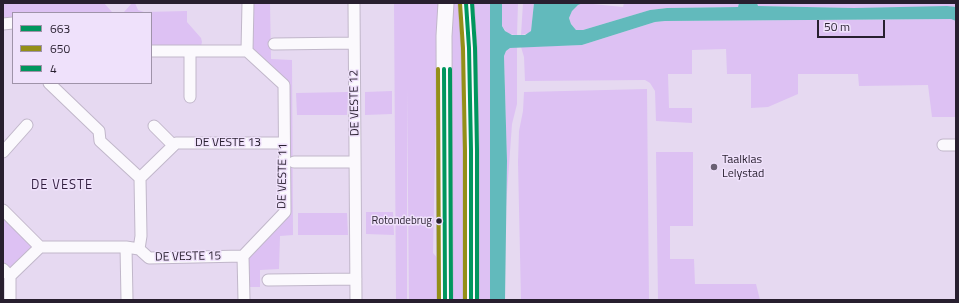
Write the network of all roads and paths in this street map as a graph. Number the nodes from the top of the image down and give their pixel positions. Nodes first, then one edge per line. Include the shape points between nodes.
1 (248, 3) edge
2 (354, 3) edge
3 (446, 3) edge
4 (466, 3) edge
5 (274, 44) dead end
6 (354, 44) junction
7 (152, 51) edge
8 (190, 51) junction
9 (247, 51) junction
10 (50, 84) edge
11 (190, 97) dead end
12 (27, 125) dead end
13 (154, 126) dead end
14 (284, 143) junction
15 (943, 145) dead end
16 (956, 145) edge
17 (173, 146) junction
18 (3, 152) edge
19 (294, 162) dead end
20 (355, 162) junction
21 (140, 178) junction
22 (3, 210) edge
23 (40, 247) junction
24 (126, 247) junction
25 (139, 249) junction
26 (243, 256) junction
27 (6, 273) edge
28 (356, 279) junction
29 (268, 280) dead end
30 (10, 300) edge
31 (127, 300) edge
32 (244, 300) edge
33 (356, 300) edge
34 (445, 300) edge
35 (472, 300) edge

1 - 9 street
2 - 6 street, DE VESTE 12
3 - 34 main road
4 - 35 main road via 472,150
5 - 6 street
6 - 20 street, DE VESTE 12
7 - 8 street
8 - 9 street
8 - 11 street
9 - 14 street, DE VESTE 11 via 284,85
10 - 21 street via 99,131 100,141
12 - 18 street
13 - 17 street
14 - 17 street, DE VESTE 13 via 176,143
14 - 26 street, DE VESTE 11 via 284,212
15 - 16 street
17 - 21 street
19 - 20 street
20 - 28 street, DE VESTE 12
21 - 25 street
22 - 23 street
23 - 24 street, DE VESTE 15
23 - 27 street
24 - 25 street, DE VESTE 15
24 - 31 street
25 - 26 street, DE VESTE 15 via 150,258
26 - 32 street
27 - 30 street
28 - 29 street
28 - 33 street, DE VESTE 12

